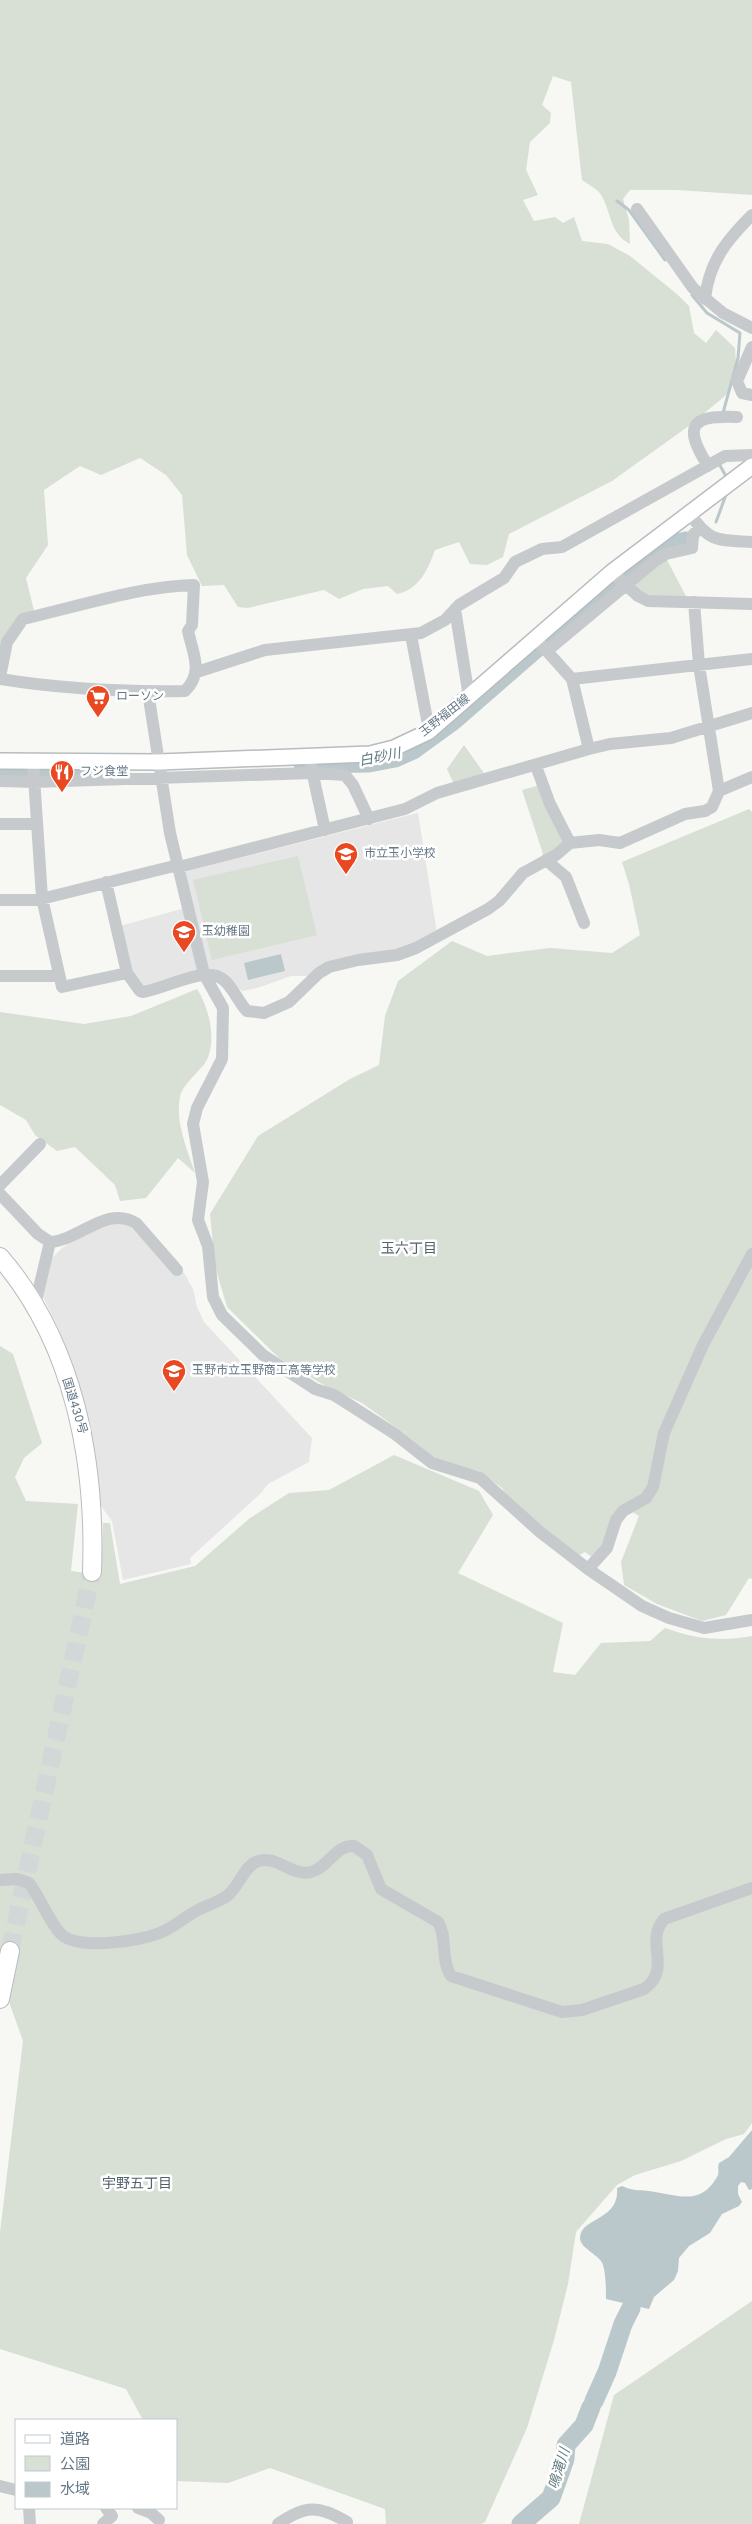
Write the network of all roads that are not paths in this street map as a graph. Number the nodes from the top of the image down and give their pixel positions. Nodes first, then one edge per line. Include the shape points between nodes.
1 (637, 209) dead end
2 (752, 215) edge
3 (705, 299) junction
4 (752, 328) edge
5 (752, 347) edge
6 (752, 395) edge
7 (737, 418) dead end
8 (752, 455) edge
9 (714, 463) junction
10 (752, 466) edge
11 (690, 514) junction
12 (700, 528) junction
13 (752, 542) edge
14 (619, 579) junction
15 (694, 602) junction
16 (752, 604) edge
17 (455, 609) junction
18 (411, 635) junction
19 (542, 645) junction
20 (752, 659) edge
21 (700, 665) junction
22 (197, 672) junction
23 (0, 678) edge
24 (572, 679) junction
25 (148, 692) junction
26 (469, 697) junction
27 (752, 713) edge
28 (708, 727) junction
29 (429, 730) junction
30 (589, 749) junction
31 (0, 760) edge
32 (311, 765) junction
33 (536, 766) junction
34 (160, 771) junction
35 (34, 772) junction
36 (752, 777) edge
37 (0, 781) edge
38 (719, 791) junction
39 (369, 818) junction
40 (0, 824) edge
41 (36, 824) junction
42 (325, 830) junction
43 (570, 843) junction
44 (546, 860) junction
45 (178, 866) junction
46 (106, 882) junction
47 (42, 898) junction
48 (0, 900) edge
49 (584, 923) dead end
50 (127, 973) junction
51 (204, 974) junction
52 (0, 976) edge
53 (59, 976) junction
54 (40, 1144) dead end
55 (0, 1184) edge
56 (0, 1194) edge
57 (50, 1242) junction
58 (752, 1254) edge
59 (0, 1257) edge
60 (176, 1270) dead end
61 (35, 1305) junction
62 (588, 1569) junction
63 (92, 1572) tunnel mouth
64 (752, 1620) edge
65 (0, 1880) edge
66 (752, 1888) edge
67 (10, 1951) tunnel mouth
68 (0, 2000) edge
69 (15, 2485) edge
70 (0, 2486) edge
71 (29, 2509) edge
72 (107, 2509) edge
73 (141, 2509) edge
74 (159, 2520) dead end
75 (30, 2524) edge
76 (103, 2524) edge
77 (278, 2524) edge
78 (346, 2524) edge

1 - 3 street via 693,288
2 - 3 street via 714,260 707,279
3 - 4 street
5 - 6 street via 737,381 742,393
7 - 9 street via 703,419 696,426 694,443
8 - 9 street via 725,456
9 - 17 street via 562,547 542,549 516,562 504,578
10 - 11 main road, 玉野福田線
11 - 12 street
11 - 14 main road, 玉野福田線
12 - 13 street via 712,538
12 - 14 street via 693,535 692,548 666,554
14 - 15 street via 642,600
14 - 19 main road, 玉野福田線
15 - 16 street
15 - 21 street
17 - 18 street via 445,620
17 - 26 street
18 - 22 street via 265,650
18 - 29 street
19 - 24 street
19 - 26 main road, 玉野福田線
20 - 21 street
21 - 24 street
21 - 28 street
22 - 23 street via 188,631 192,625 194,585 179,585 24,619 7,642
22 - 25 street via 194,682 185,690
23 - 25 street
24 - 30 street
25 - 34 street
26 - 29 main road, 玉野福田線
27 - 28 street
28 - 30 street via 660,740
28 - 38 street
29 - 32 main road, 玉野福田線 via 394,748
30 - 33 street
31 - 35 main road, 玉野福田線
32 - 34 main road, 玉野福田線
32 - 39 street via 345,775
32 - 42 street
33 - 39 street via 446,791 405,809
33 - 43 street via 550,804
34 - 35 main road, 玉野福田線
34 - 35 street
34 - 45 street
35 - 37 street
35 - 41 street
36 - 38 street
38 - 43 street via 712,807 705,811 685,814 620,844 599,840
39 - 42 street
40 - 41 street
41 - 47 street
42 - 45 street
43 - 44 street
44 - 49 street via 566,877
44 - 51 street via 522,873 499,901 471,919 397,955 329,967 289,1002 264,1013 247,1010 220,977
45 - 46 street
45 - 51 street
46 - 47 street
46 - 50 street
47 - 48 street
47 - 53 street
50 - 51 street via 143,992
50 - 53 street via 62,987
51 - 62 street via 222,1008 223,1050 193,1124 203,1182 198,1220 208,1246 213,1297 222,1316 263,1355 315,1389 334,1395 395,1434 432,1463 480,1478
52 - 53 street
54 - 55 street
56 - 57 street via 38,1234
57 - 60 street via 63,1241 112,1217 128,1218 141,1227
57 - 61 street
58 - 62 street via 703,1345 664,1434 653,1487 646,1498 623,1511 616,1520 607,1548
59 - 61 highway, 国道430号 via 18,1277
61 - 63 highway, 国道430号 via 66,1379 84,1436 93,1504
62 - 64 street via 642,1606 691,1626 714,1627
65 - 66 street via 17,1879 29,1883 61,1934 70,1940 116,1942 163,1932 224,1898 256,1862 272,1861 297,1872 311,1872 342,1848 354,1846 367,1855 380,1889 438,1922 443,1929 446,1963 452,1976 553,2011 570,2012 652,1984 658,1970 656,1935 664,1919
67 - 68 highway
69 - 70 street
71 - 75 street
72 - 76 street via 112,2516
73 - 74 street
77 - 78 street via 297,2511 315,2509 330,2511

